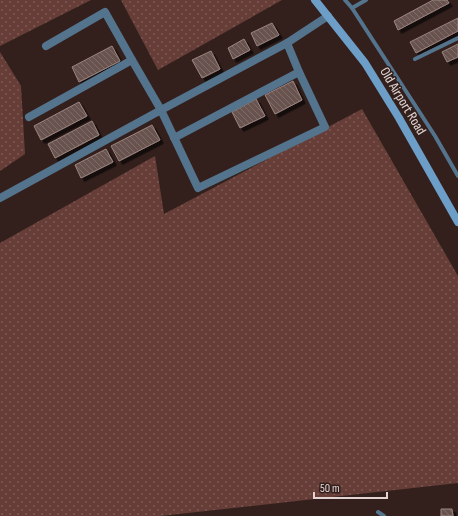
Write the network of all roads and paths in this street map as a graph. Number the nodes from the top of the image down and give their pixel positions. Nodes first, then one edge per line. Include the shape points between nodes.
1 (316, 0) edge
2 (345, 0) edge
3 (366, 0) edge
4 (352, 8) junction
5 (328, 16) junction
6 (458, 38) edge
7 (287, 43) junction
8 (46, 46) dead end
9 (415, 59) dead end
10 (132, 60) junction
11 (299, 72) junction
12 (161, 110) junction
13 (29, 117) dead end
14 (174, 138) junction
15 (458, 176) edge
16 (0, 198) edge
17 (458, 222) edge
18 (378, 512) dead end
19 (384, 516) edge

1 - 5 main road, Old Airport Road
2 - 4 lane
3 - 4 lane
4 - 15 lane
5 - 7 street
5 - 17 main road, Old Airport Road via 364,63 396,112
6 - 9 lane
7 - 11 street
7 - 12 street
8 - 10 street via 105,12
10 - 12 street
10 - 13 street
11 - 14 street
11 - 14 street via 325,127 198,188
12 - 14 street
12 - 16 street
18 - 19 lane

